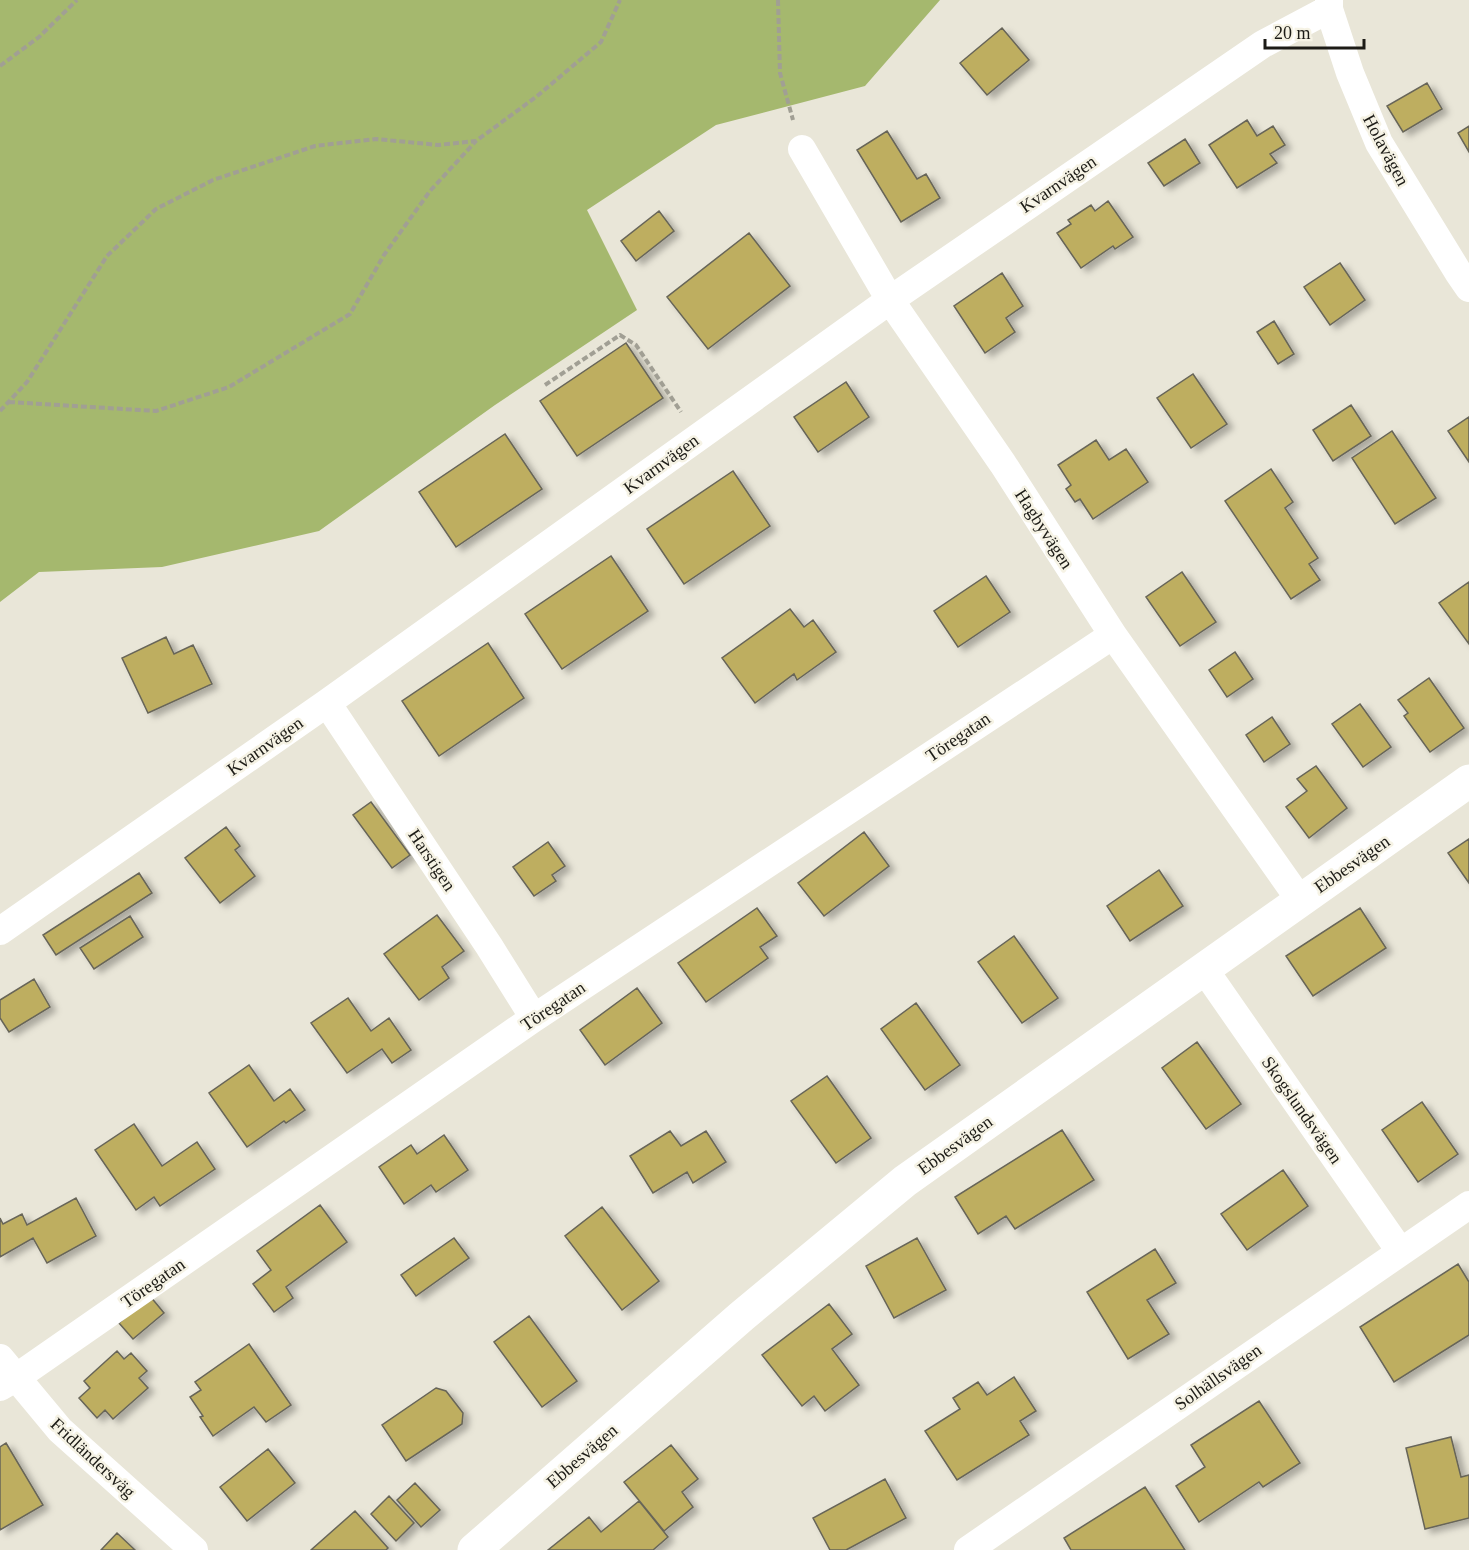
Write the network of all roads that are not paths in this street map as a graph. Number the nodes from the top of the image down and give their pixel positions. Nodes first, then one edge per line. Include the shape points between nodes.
1 (1329, 4) edge
2 (802, 149) road end
3 (1469, 288) edge
4 (890, 300) junction
5 (1113, 635) junction
6 (327, 703) junction
7 (1469, 781) edge
8 (1300, 900) junction
9 (0, 931) edge
10 (1204, 969) junction
11 (534, 1018) junction
12 (1469, 1205) edge
13 (1400, 1251) junction
14 (6, 1374) edge
15 (194, 1550) edge
16 (474, 1550) edge
17 (968, 1550) edge

1 - 3 street, Holavägen via 1350,73 1379,143
1 - 4 street, Kvarnvägen via 1263,44
2 - 4 street, Hagbyvägen
4 - 5 street, Hagbyvägen via 1003,464
4 - 6 street, Kvarnvägen
5 - 8 street, Hagbyvägen
5 - 11 street, Töregatan
6 - 9 street, Kvarnvägen
6 - 11 street, Harstigen
7 - 8 street, Ebbesvägen
8 - 10 street, Ebbesvägen
10 - 13 street, Skogslundsvägen
10 - 16 street, Ebbesvägen via 905,1181 742,1316
11 - 14 street, Töregatan
12 - 13 street, Solhällsvägen
13 - 17 street, Solhällsvägen
14 - 15 street, Fridländersväg via 60,1430

